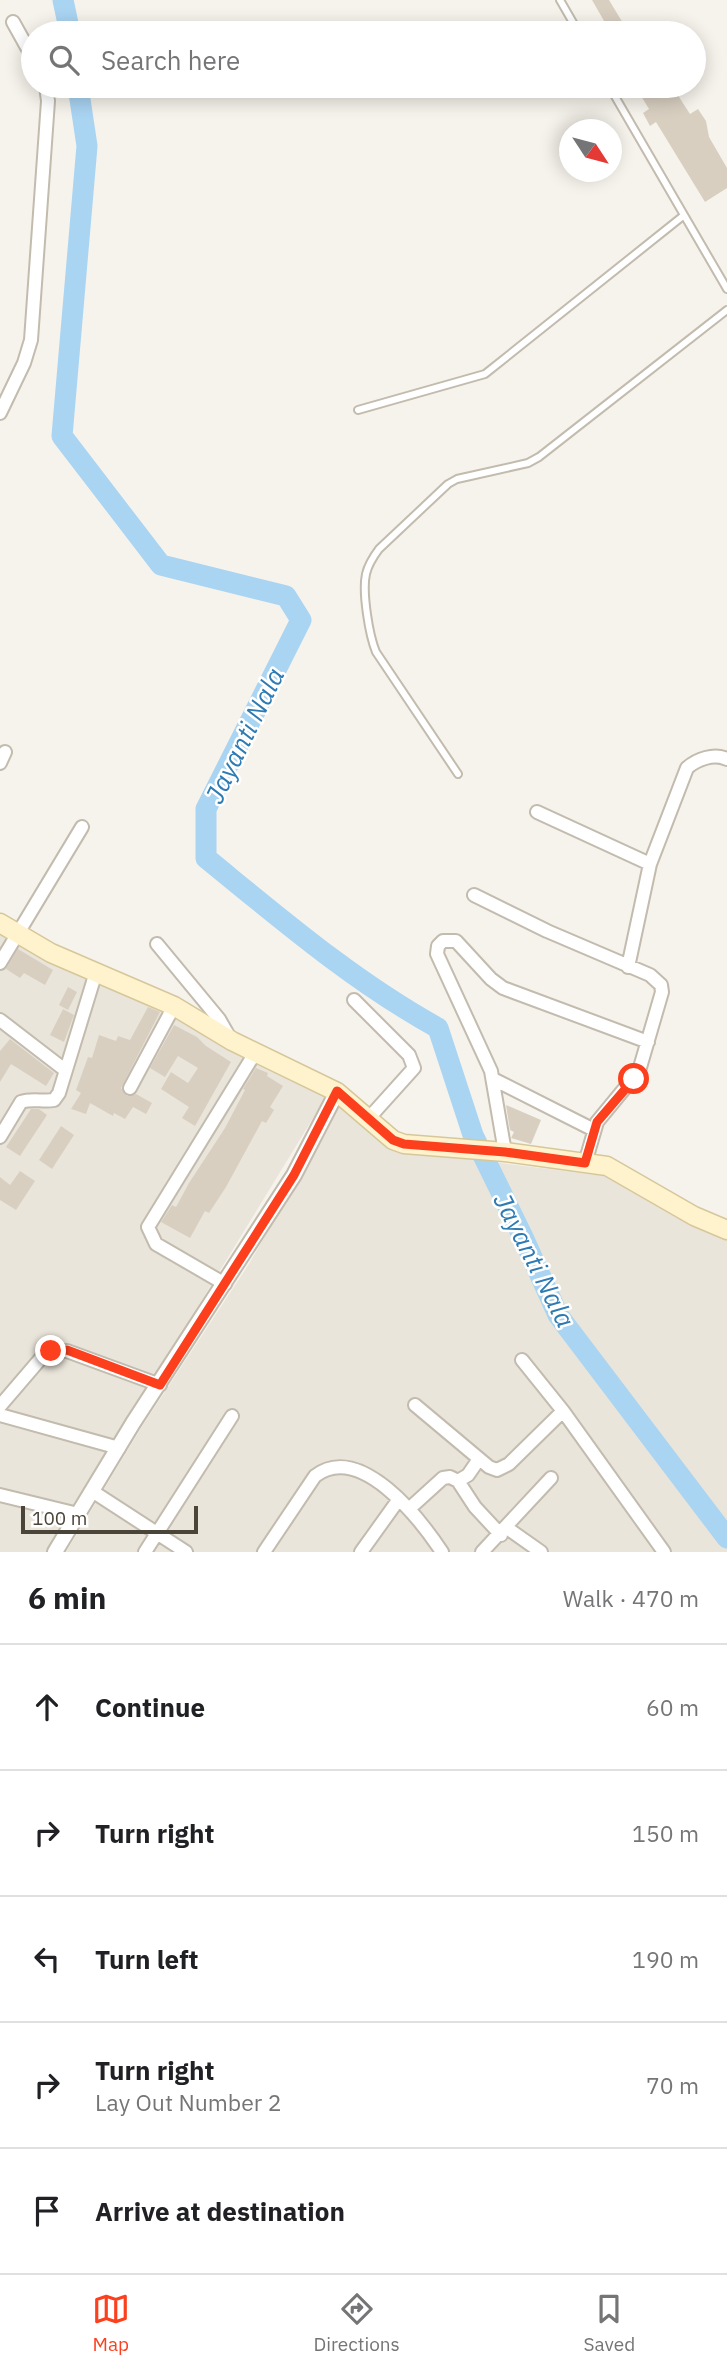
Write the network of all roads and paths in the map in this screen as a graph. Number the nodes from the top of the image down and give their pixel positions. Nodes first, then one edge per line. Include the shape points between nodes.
1 (560, 0) edge
2 (572, 21) edge
3 (13, 22) dead end
4 (21, 36) edge
5 (48, 98) edge
6 (616, 98) edge
7 (683, 216) junction
8 (727, 289) edge
9 (727, 310) edge
10 (358, 410) dead end
11 (0, 413) edge
12 (725, 753) edge
13 (458, 774) dead end
14 (537, 812) dead end
15 (82, 827) dead end
16 (650, 864) junction
17 (474, 894) dead end
18 (0, 923) edge
19 (19, 935) junction
20 (157, 944) dead end
21 (0, 963) edge
22 (628, 967) junction
23 (96, 972) junction
24 (354, 1000) dead end
25 (174, 1006) junction
26 (2, 1025) edge
27 (232, 1041) junction
28 (648, 1042) junction
29 (256, 1054) junction
30 (65, 1070) junction
31 (494, 1079) junction
32 (130, 1088) dead end
33 (337, 1091) junction
34 (369, 1118) junction
35 (594, 1129) junction
36 (0, 1137) edge
37 (504, 1152) junction
38 (585, 1163) junction
39 (727, 1230) edge
40 (225, 1284) junction
41 (522, 1360) dead end
42 (160, 1385) junction
43 (415, 1405) dead end
44 (0, 1406) edge
45 (563, 1411) junction
46 (0, 1415) edge
47 (232, 1416) dead end
48 (119, 1448) junction
49 (479, 1459) junction
50 (551, 1478) dead end
51 (457, 1481) junction
52 (92, 1491) junction
53 (0, 1495) edge
54 (399, 1499) junction
55 (410, 1508) junction
56 (78, 1514) junction
57 (504, 1531) junction
58 (158, 1534) junction
59 (55, 1552) edge
60 (145, 1552) edge
61 (186, 1552) edge
62 (264, 1552) edge
63 (361, 1552) edge
64 (442, 1552) edge
65 (482, 1552) edge
66 (541, 1552) edge
67 (664, 1552) edge

1 - 2 lane
3 - 4 street
5 - 11 street via 31,340
6 - 7 lane
7 - 8 lane
7 - 10 lane via 485,374
9 - 13 lane via 539,457 448,484 372,559 365,585 372,642
12 - 16 street via 687,768
14 - 16 street
15 - 19 street
16 - 22 street
17 - 22 street
18 - 19 main road
19 - 21 street
19 - 23 main road
20 - 27 street
22 - 28 street via 650,975 661,985
23 - 25 main road
23 - 30 street
24 - 34 street via 409,1055 414,1068
25 - 27 main road
25 - 32 street
26 - 30 street
27 - 29 main road
28 - 31 street via 503,988 456,941 443,940 437,954
28 - 35 street via 634,1079
29 - 33 main road
29 - 40 street via 148,1227 156,1244
30 - 36 street via 54,1100 21,1102
31 - 35 street
31 - 37 street
33 - 34 main road
33 - 40 street via 294,1175
34 - 37 main road via 404,1144
35 - 38 street
37 - 38 main road
38 - 39 main road via 607,1166
40 - 42 street
41 - 45 street
42 - 44 street via 67,1350 51,1351
42 - 48 street
43 - 49 street
45 - 49 street via 502,1468 492,1470
45 - 67 street
46 - 48 street
47 - 58 street
48 - 52 street
49 - 51 street via 468,1475
50 - 57 street
51 - 55 street via 450,1477 438,1481
51 - 57 street via 475,1507
52 - 56 street
52 - 58 street
53 - 56 street
54 - 55 street
54 - 62 street via 364,1474 345,1467 323,1469
54 - 63 street
55 - 64 street
56 - 59 street
57 - 65 street
57 - 66 street
58 - 60 street
58 - 61 street

